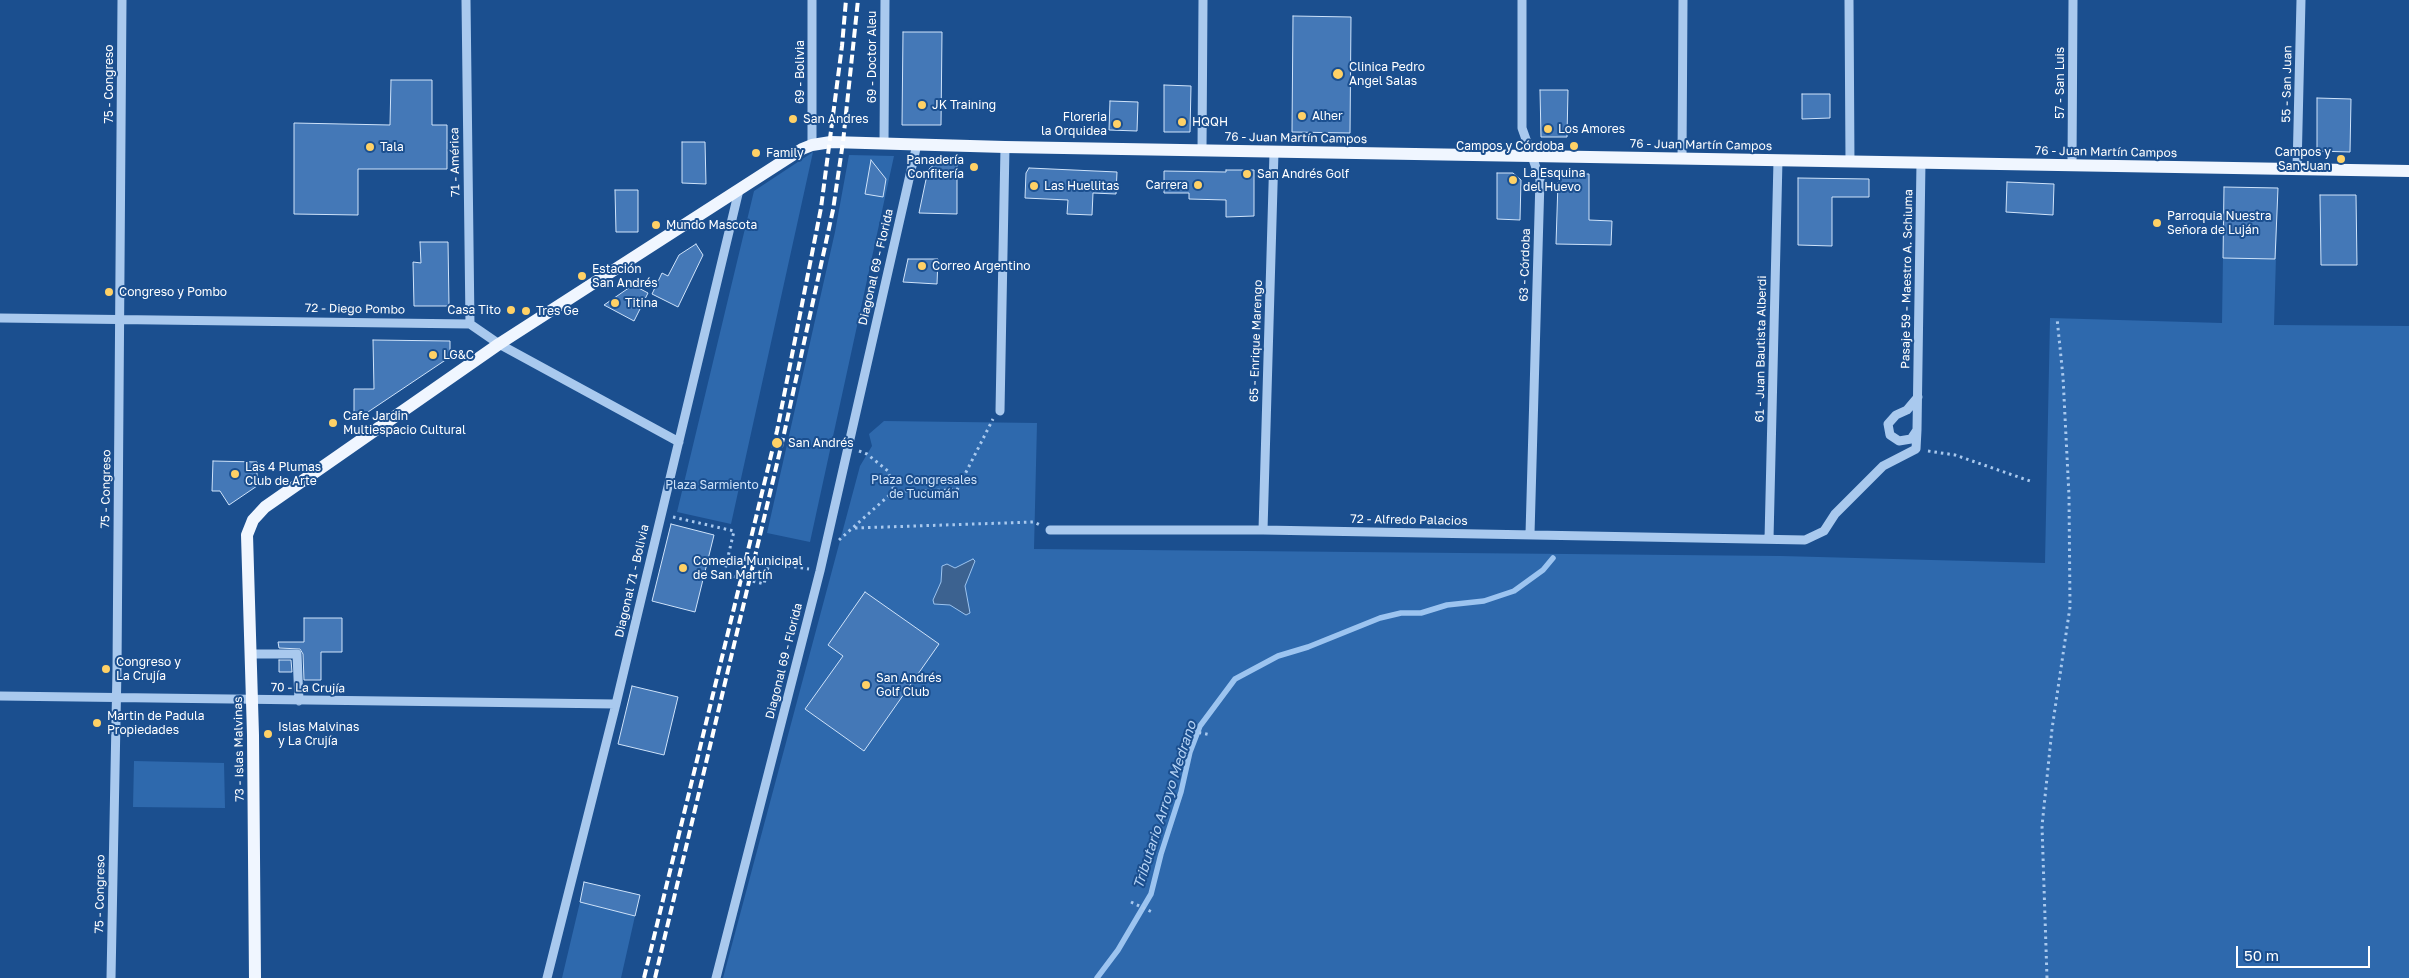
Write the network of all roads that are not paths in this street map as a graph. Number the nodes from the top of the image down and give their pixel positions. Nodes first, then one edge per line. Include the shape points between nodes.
1 (122, 0) edge
2 (466, 0) edge
3 (812, 0) edge
4 (885, 0) edge
5 (1203, 0) edge
6 (1522, 0) edge
7 (1683, 0) edge
8 (1849, 0) edge
9 (2072, 0) edge
10 (2301, 0) edge
11 (884, 143) junction
12 (812, 144) junction
13 (917, 144) junction
14 (1005, 147) junction
15 (1202, 150) junction
16 (1274, 152) junction
17 (1531, 156) junction
18 (1682, 159) junction
19 (1778, 160) junction
20 (1850, 162) junction
21 (1921, 162) junction
22 (2072, 165) junction
23 (2297, 169) junction
24 (2409, 172) edge
25 (739, 190) junction
26 (0, 318) edge
27 (120, 319) junction
28 (470, 324) junction
29 (499, 344) junction
30 (1918, 397) junction
31 (1000, 411) road end
32 (1917, 430) junction
33 (679, 442) junction
34 (1916, 449) joint
35 (1050, 530) road end
36 (1263, 530) junction
37 (1530, 534) junction
38 (1769, 539) junction
39 (251, 654) junction
40 (0, 696) edge
41 (116, 698) junction
42 (252, 700) junction
43 (299, 701) junction
44 (616, 704) junction
45 (111, 978) edge
46 (255, 978) edge
47 (547, 978) edge
48 (716, 978) edge

1 - 27 street, 75 - Congreso
2 - 28 street, 71 - América
3 - 12 street, 69 - Bolivia
4 - 11 street, 69 - Doctor Aleu
5 - 15 street
6 - 17 street, 63 - Córdoba via 1522,128
7 - 18 street
8 - 20 street
9 - 22 street, 57 - San Luis
10 - 23 street, 55 - San Juan
11 - 12 main road, 76 - Juan Martín Campos
11 - 13 main road, 76 - Juan Martín Campos
12 - 25 main road
13 - 14 main road, 76 - Juan Martín Campos
13 - 48 street, Diagonal 69 - Florida via 820,570
14 - 15 main road, 76 - Juan Martín Campos
14 - 31 street
15 - 16 main road, 76 - Juan Martín Campos
16 - 17 main road, 76 - Juan Martín Campos
16 - 36 street, 65 - Enrique Marengo
17 - 18 main road, 76 - Juan Martín Campos
17 - 37 street, 63 - Córdoba via 1540,179
18 - 19 main road, 76 - Juan Martín Campos
19 - 20 main road, 76 - Juan Martín Campos
19 - 38 street, 61 - Juan Bautista Alberdi
20 - 21 main road, 76 - Juan Martín Campos
21 - 22 main road, 76 - Juan Martín Campos
21 - 30 street, Pasaje 59 - Maestro A. Schiuma
22 - 23 main road, 76 - Juan Martín Campos
23 - 24 main road, 76 - Juan Martín Campos
25 - 29 main road
25 - 33 street, Diagonal 71 - Bolivia
26 - 27 street, 72 - Diego Pombo
27 - 28 street, 72 - Diego Pombo
27 - 41 street, 75 - Congreso
28 - 29 street
29 - 33 street
29 - 39 main road, 73 - Islas Malvinas via 266,507 253,520 247,535
30 - 32 street, Pasaje 59 - Maestro A. Schiuma
30 - 32 street via 1888,424 1890,434 1899,441 1910,439
32 - 34 street, Pasaje 59 - Maestro A. Schiuma
33 - 44 street, Diagonal 71 - Bolivia
34 - 38 street, 72 - Alfredo Palacios via 1883,466 1835,514 1824,531 1805,540
35 - 36 street, 72 - Alfredo Palacios
36 - 37 street, 72 - Alfredo Palacios
37 - 38 street, 72 - Alfredo Palacios
39 - 42 main road, 73 - Islas Malvinas
39 - 43 street via 297,654
40 - 41 street, 70 - La Crujía
41 - 42 street, 70 - La Crujía
41 - 45 street, 75 - Congreso
42 - 43 street, 70 - La Crujía
42 - 46 main road, 73 - Islas Malvinas
43 - 44 street, 70 - La Crujía
44 - 47 street, Diagonal 71 - Bolivia

